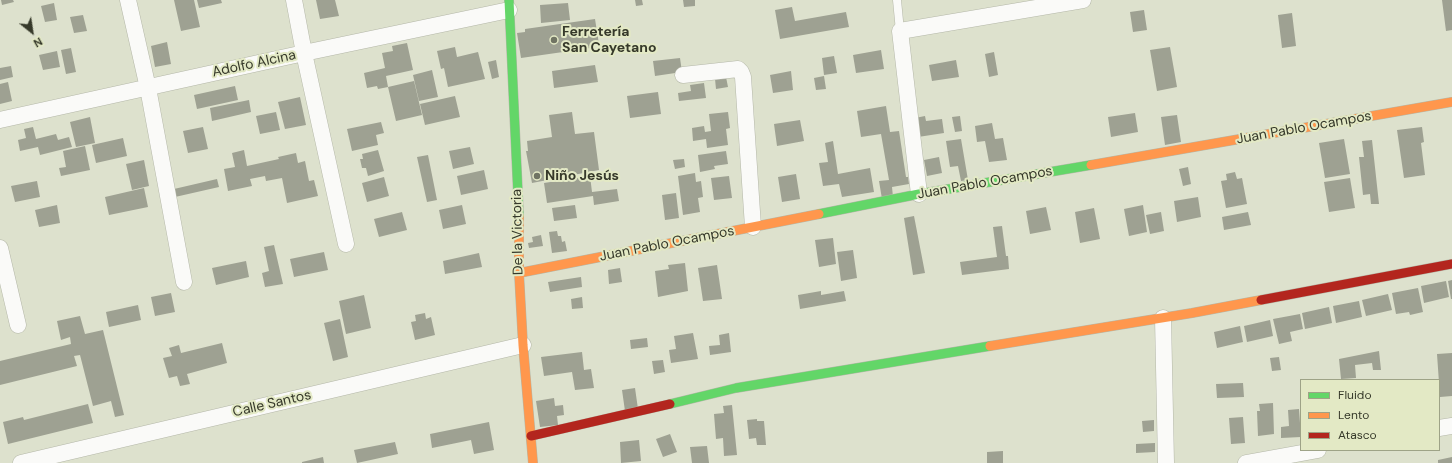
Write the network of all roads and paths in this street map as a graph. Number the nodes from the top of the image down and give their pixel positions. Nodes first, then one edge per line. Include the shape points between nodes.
1 (128, 0) edge
2 (294, 0) edge
3 (897, 0) edge
4 (1083, 0) edge
5 (509, 5) edge
6 (900, 31) junction
7 (304, 53) junction
8 (683, 75) dead end
9 (148, 88) junction
10 (1452, 102) edge
11 (0, 120) edge
12 (919, 194) junction
13 (753, 227) junction
14 (346, 244) dead end
15 (0, 248) edge
16 (1452, 264) edge
17 (519, 273) junction
18 (184, 282) dead end
19 (1163, 318) junction
20 (18, 324) dead end
21 (523, 345) junction
22 (1452, 426) edge
23 (1440, 428) edge
24 (531, 436) junction
25 (1312, 451) edge
26 (21, 463) edge
27 (533, 463) edge
28 (1166, 463) edge
29 (1246, 463) edge

1 - 9 street
2 - 7 street
3 - 6 lane
4 - 6 street
5 - 7 street, Adolfo Alcina
5 - 17 street, De la Victoria via 519,218
6 - 12 street
7 - 9 street, Adolfo Alcina
7 - 14 street
8 - 13 street via 738,69 742,72
9 - 11 street, Adolfo Alcina
9 - 18 street
10 - 12 street, Juan Pablo Ocampos
12 - 13 street, Juan Pablo Ocampos
13 - 17 street, Juan Pablo Ocampos
15 - 20 street
16 - 19 street
17 - 21 street, De la Victoria
19 - 24 street via 736,388
19 - 28 street
21 - 24 street, De la Victoria
21 - 26 street, Calle Santos
22 - 23 street
24 - 27 street, De la Victoria
25 - 29 street

